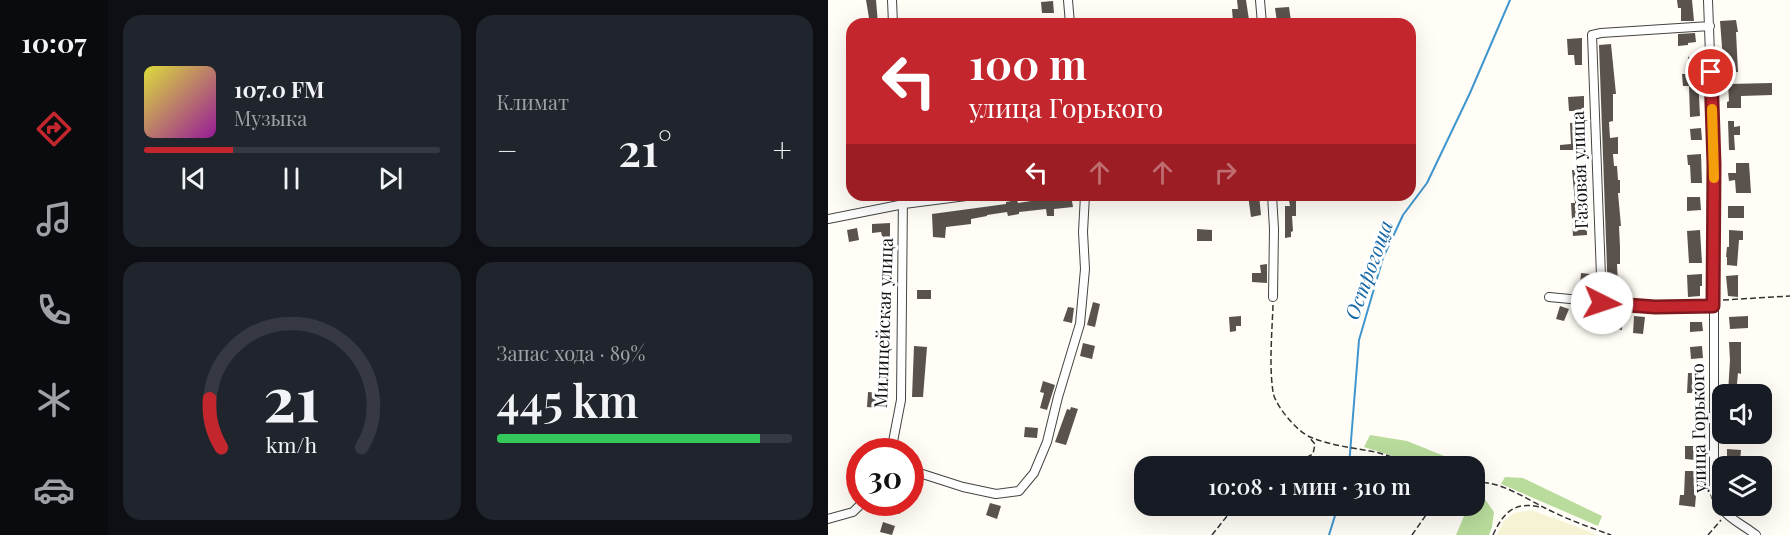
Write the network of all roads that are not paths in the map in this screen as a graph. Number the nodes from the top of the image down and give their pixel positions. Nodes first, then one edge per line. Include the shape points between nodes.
1 (891, 0) edge
2 (1068, 0) edge
3 (1260, 0) edge
4 (1708, 0) edge
5 (892, 18) edge
6 (1070, 18) edge
7 (1262, 18) edge
8 (1710, 26) junction
9 (899, 201) edge
10 (903, 201) edge
11 (1084, 201) edge
12 (1272, 201) edge
13 (828, 219) edge
14 (1273, 297) road end
15 (1549, 297) dead end
16 (1602, 303) junction
17 (1713, 303) junction
18 (894, 438) edge
19 (924, 474) edge
20 (846, 514) edge
21 (828, 519) edge
22 (1755, 534) edge
23 (1767, 535) edge

1 - 5 street
2 - 6 street
3 - 7 street
4 - 8 street, улица Горького
8 - 16 street, Газовая улица via 1592,35
8 - 17 street, улица Горького
9 - 13 street
10 - 18 street, Милицейская улица via 901,400
11 - 19 street via 1085,269 1080,324 1047,442 1034,473 1019,491 996,494
12 - 14 street
15 - 16 street
16 - 17 street via 1655,307
17 - 22 street, улица Горького via 1714,491 1726,515
20 - 21 street
22 - 23 street

